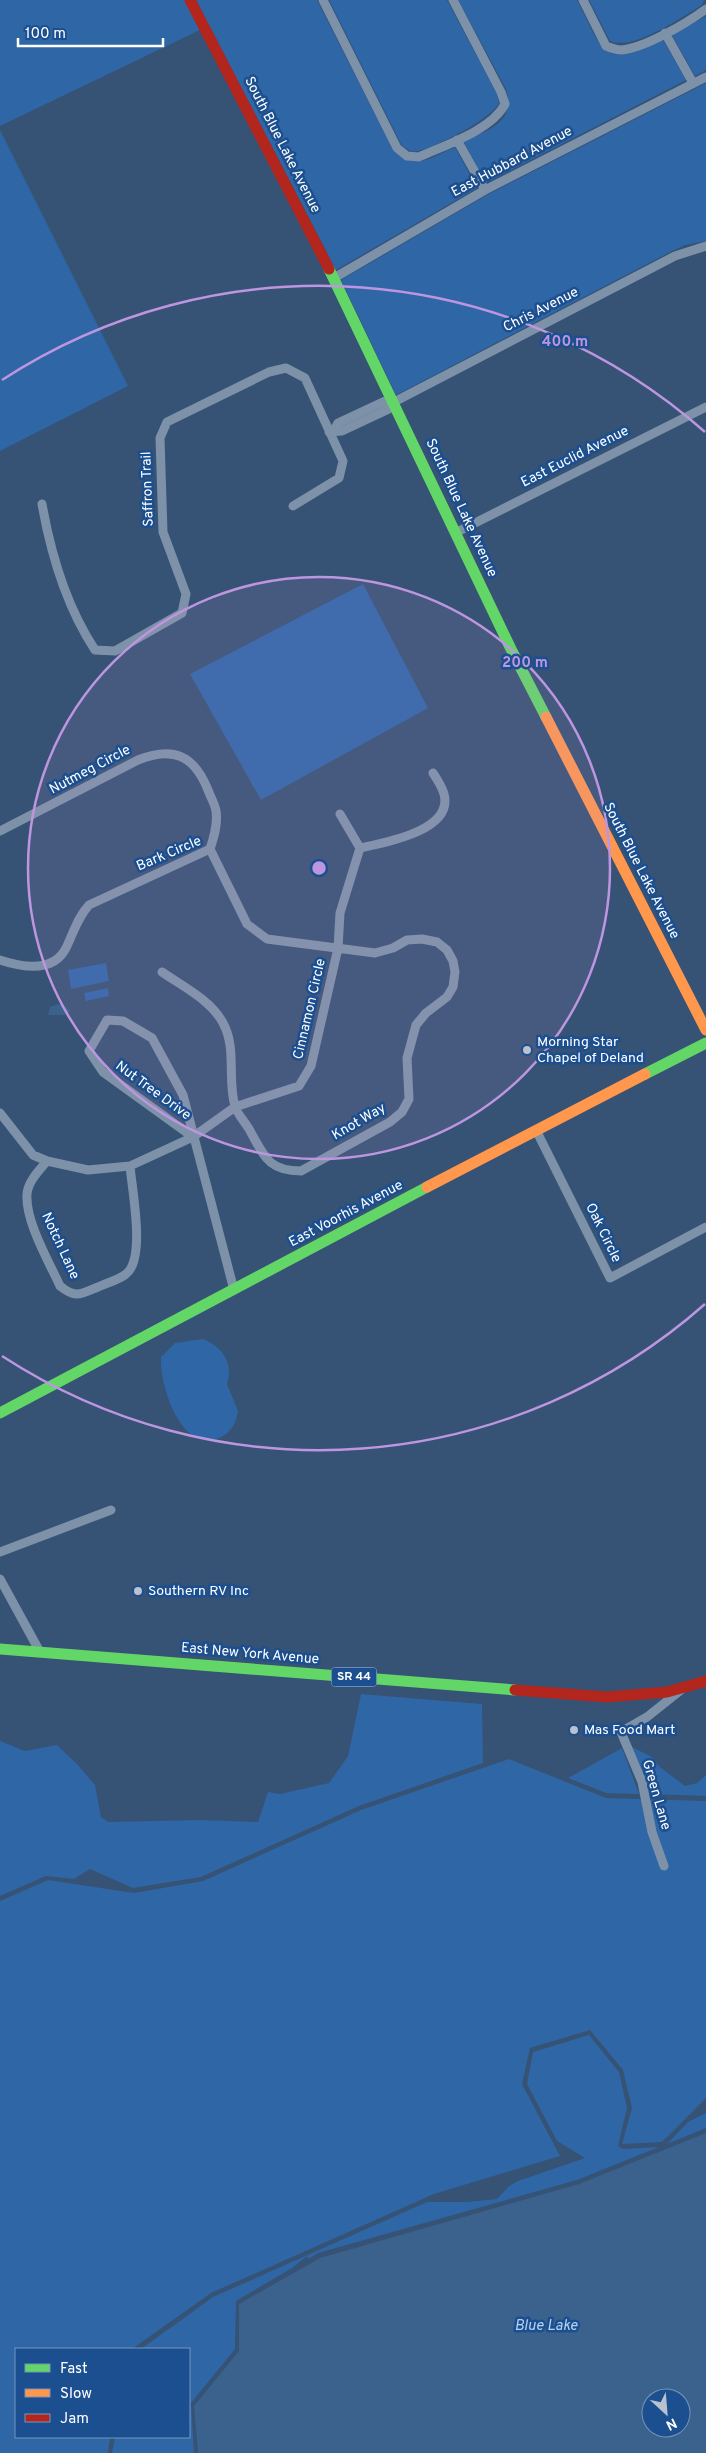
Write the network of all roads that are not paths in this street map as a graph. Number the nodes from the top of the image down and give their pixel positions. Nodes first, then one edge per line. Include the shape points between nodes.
1 (190, 0) edge
2 (323, 0) edge
3 (453, 0) edge
4 (583, 0) edge
5 (706, 9) edge
6 (665, 33) junction
7 (706, 77) edge
8 (693, 83) junction
9 (457, 140) junction
10 (484, 190) junction
11 (706, 246) edge
12 (334, 278) junction
13 (392, 403) junction
14 (706, 407) edge
15 (331, 431) junction
16 (42, 504) dead end
17 (293, 506) dead end
18 (457, 532) junction
19 (433, 773) dead end
20 (340, 814) dead end
21 (0, 831) edge
22 (360, 848) junction
23 (210, 849) junction
24 (338, 948) junction
25 (0, 960) edge
26 (162, 972) dead end
27 (706, 1030) edge
28 (706, 1043) edge
29 (235, 1107) junction
30 (0, 1114) edge
31 (536, 1130) junction
32 (193, 1137) junction
33 (47, 1161) junction
34 (130, 1166) junction
35 (706, 1227) edge
36 (234, 1290) junction
37 (0, 1413) edge
38 (111, 1510) dead end
39 (0, 1552) edge
40 (0, 1578) edge
41 (0, 1649) edge
42 (40, 1652) junction
43 (706, 1681) edge
44 (682, 1689) junction
45 (664, 1866) dead end

1 - 12 main road, South Blue Lake Avenue
2 - 9 street via 397,148 407,156 419,157
3 - 9 street via 505,104 491,122
4 - 6 street via 606,46 618,50 632,48
5 - 6 street
6 - 8 street
7 - 8 street, East Hubbard Avenue
8 - 10 street, East Hubbard Avenue
9 - 10 street
10 - 12 street, East Hubbard Avenue
11 - 13 street, Chris Avenue via 675,256
12 - 13 main road, South Blue Lake Avenue
13 - 15 street, Chris Avenue via 389,408 342,431
13 - 18 main road, South Blue Lake Avenue
14 - 18 street, East Euclid Avenue
15 - 16 street, Saffron Trail via 305,378 286,368 269,372 167,422 160,438 164,532 186,594 182,613 115,651 95,650 84,632 59,574
15 - 17 street, Saffron Trail via 343,461 339,478
18 - 27 main road, South Blue Lake Avenue via 511,649
19 - 22 street via 445,795 443,808 436,819 418,832 396,841
20 - 22 street
21 - 23 street, Nutmeg Circle via 138,760 151,755 182,755 204,779 216,811 216,829
22 - 24 street, Cinnamon Circle via 340,913
23 - 24 street, Bark Circle via 247,924 267,939
23 - 25 street, Bark Circle via 89,906 80,915 67,948 58,960 32,968
24 - 29 street, Cinnamon Circle via 311,1066 299,1086
24 - 29 street, Knot Way via 375,953 407,940 422,938 437,942 454,961 453,987 447,997 426,1012 416,1025 407,1058 409,1099 402,1112 390,1122 301,1171 289,1171 276,1168 267,1161
26 - 29 street, Knot Way via 205,1002 224,1024 231,1056
28 - 31 main road, East Voorhis Avenue
29 - 32 street, Cinnamon Circle
30 - 33 street, Cinnamon Circle via 33,1155
31 - 35 street, Oak Circle via 610,1278
31 - 36 main road, East Voorhis Avenue
32 - 32 street, Nut Tree Drive via 183,1095 152,1038 123,1021 107,1020 89,1051 103,1072
32 - 34 street, Cinnamon Circle
32 - 36 street, Nut Tree Drive
33 - 34 street, Cinnamon Circle via 88,1170
33 - 34 street, Notch Lane via 34,1175 27,1192 28,1208 60,1286 69,1294 80,1295 126,1274 134,1264 137,1250
36 - 37 main road, East Voorhis Avenue
38 - 39 street
40 - 42 street
41 - 42 main road, East New York Avenue / SR 44
42 - 44 main road, East New York Avenue / SR 44 via 589,1696 638,1696
43 - 44 main road, East New York Avenue / SR 44
44 - 45 street, Green Lane via 647,1717 621,1732 642,1782 652,1832

